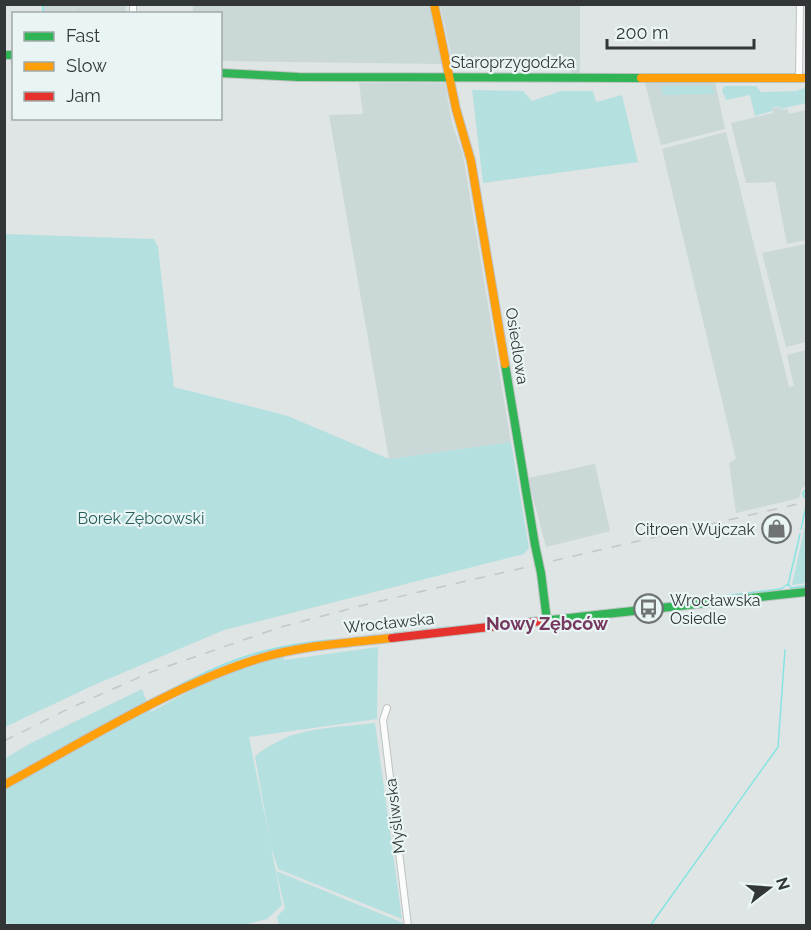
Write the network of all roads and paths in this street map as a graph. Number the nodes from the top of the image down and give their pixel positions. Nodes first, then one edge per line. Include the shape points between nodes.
1 (434, 4) edge
2 (800, 4) edge
3 (222, 73) edge
4 (450, 77) junction
5 (803, 78) edge
6 (807, 592) edge
7 (547, 621) junction
8 (387, 708) dead end
9 (4, 785) edge
10 (408, 926) edge

1 - 4 street, Osiedlowa
2 - 5 street
3 - 4 street, Staroprzygodzka via 270,77
4 - 5 street, Staroprzygodzka
4 - 7 street, Osiedlowa, bridge via 471,161
6 - 7 street, Wrocławska
7 - 9 street, Wrocławska via 293,649 247,660 190,685
8 - 10 street, Myśliwska via 383,720

